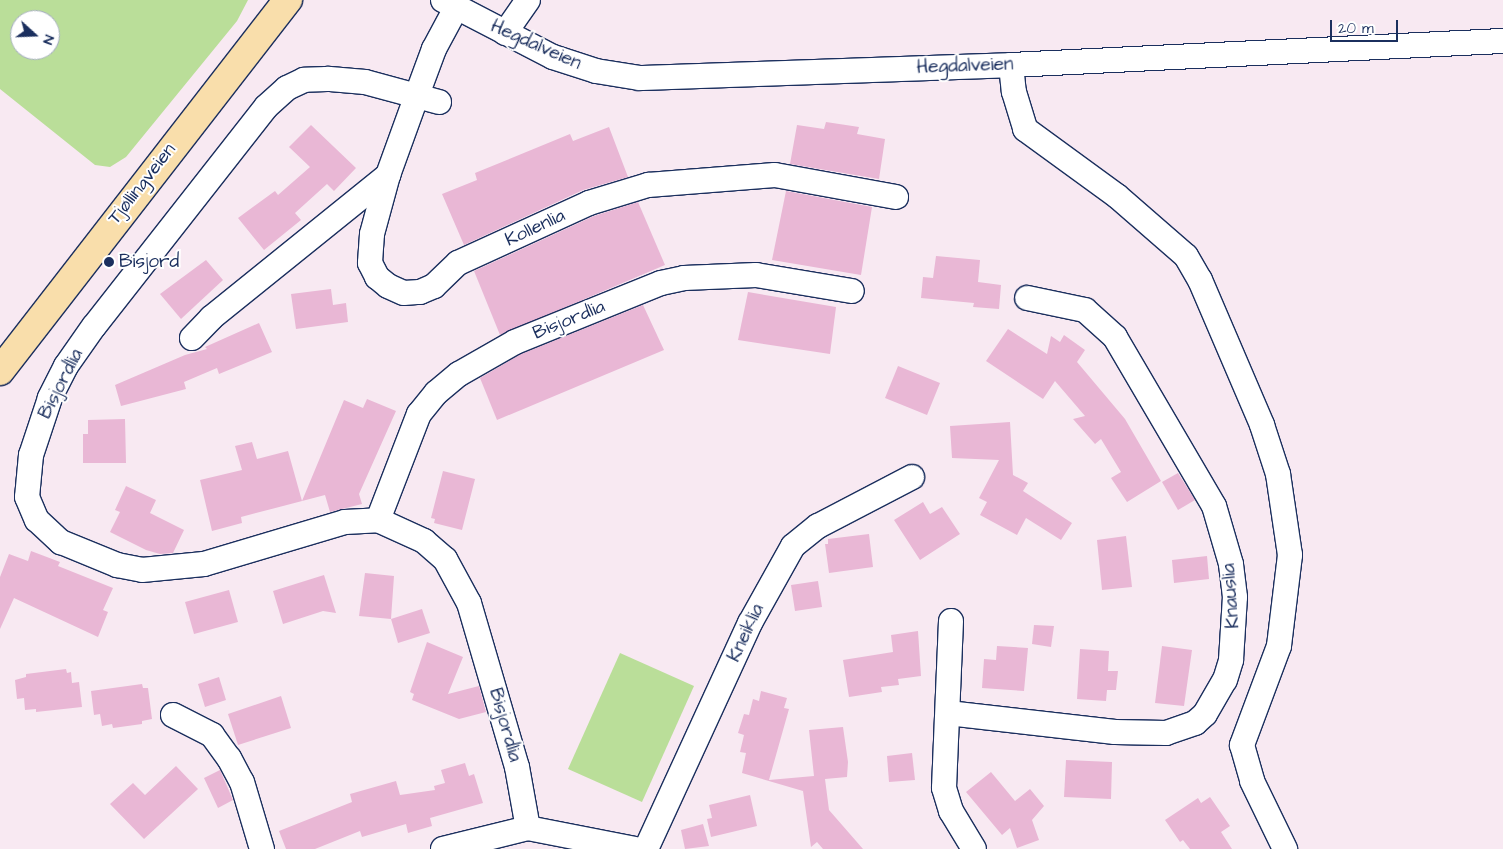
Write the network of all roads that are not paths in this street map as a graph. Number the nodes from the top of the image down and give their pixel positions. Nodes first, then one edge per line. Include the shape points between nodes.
1 (288, 0) edge
2 (528, 0) edge
3 (449, 4) edge
4 (505, 33) junction
5 (1503, 41) edge
6 (1011, 65) junction
7 (417, 94) junction
8 (439, 102) dead end
9 (388, 175) junction
10 (896, 198) dead end
11 (852, 291) dead end
12 (1027, 298) dead end
13 (192, 338) dead end
14 (0, 371) edge
15 (912, 477) dead end
16 (378, 520) junction
17 (952, 621) dead end
18 (948, 713) junction
19 (173, 716) dead end
20 (528, 828) junction
21 (262, 849) edge
22 (443, 849) edge
23 (635, 849) edge
24 (646, 849) edge
25 (974, 849) edge
26 (1285, 849) edge

1 - 14 main road, Tjøllingveien
2 - 4 street
3 - 4 street, Hegdalveien
3 - 7 street, Kollenlia
4 - 6 street, Hegdalveien via 553,58 596,71 640,78
5 - 6 street, Hegdalveien
6 - 26 street via 1014,92 1025,129 1117,196 1186,256 1200,280 1262,425 1278,474 1290,555 1279,646 1242,745 1252,780
7 - 8 street, Bisjordlia
7 - 9 street, Kollenlia
7 - 16 street, Bisjordlia via 344,79 304,80 287,88 266,107 66,366 39,429 27,475 27,497 37,520 49,534 77,550 117,565 142,570 204,564 345,522
9 - 10 street, Kollenlia via 372,234 370,263 377,277 404,292 420,292 434,286 458,264 588,203 648,185 775,175
9 - 13 street via 211,318
11 - 16 street, Bisjordlia via 756,275 684,278 661,283 515,342 458,374 419,414
12 - 18 street, Knauslia via 1085,310 1116,337 1214,506 1231,564 1235,624 1231,660 1225,680 1205,714 1195,723 1166,733 1115,732
15 - 24 street, Kneiklia via 818,526 793,546 750,623
16 - 20 street, Bisjordlia via 424,541 445,559 458,578 469,603 517,767
17 - 18 street
18 - 25 street via 944,788 951,811
19 - 21 street via 212,735 229,758 242,782
20 - 22 street
20 - 23 street

